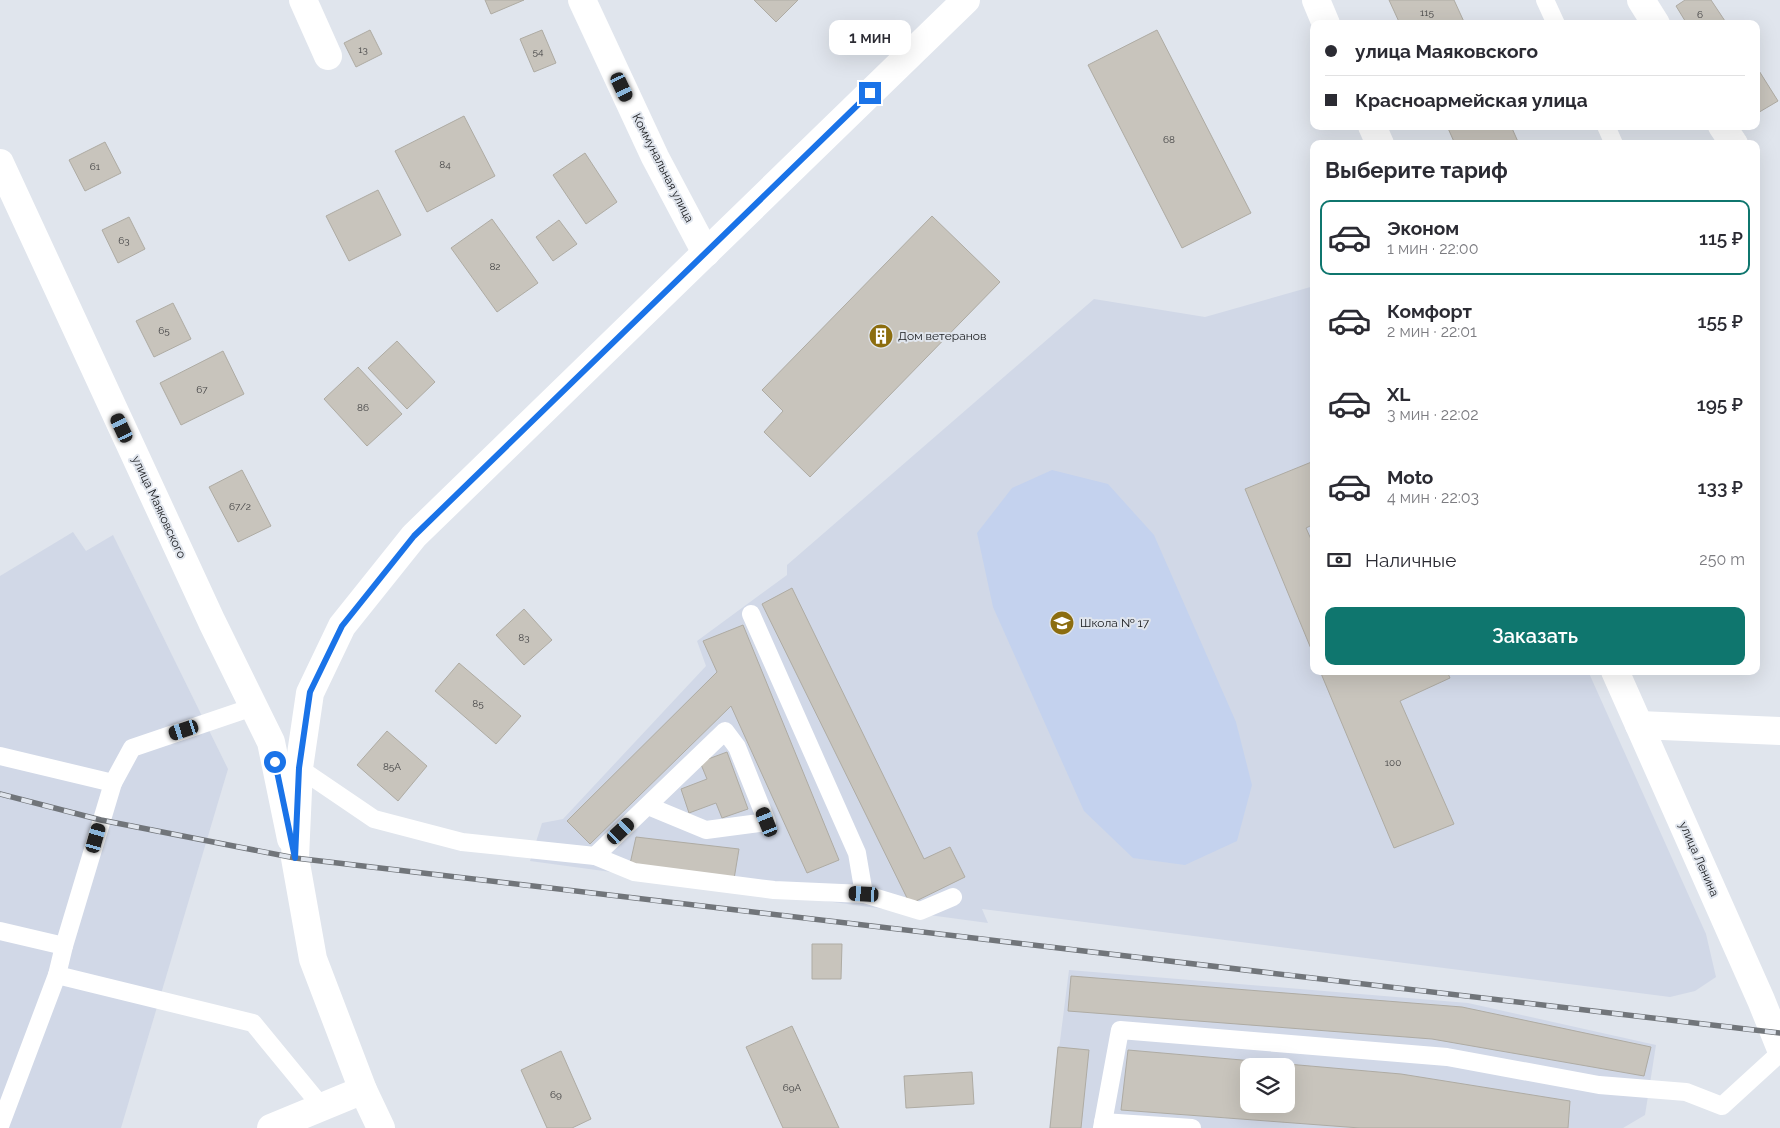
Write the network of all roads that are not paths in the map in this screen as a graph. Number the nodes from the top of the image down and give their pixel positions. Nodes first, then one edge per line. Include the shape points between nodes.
1 (303, 0) edge
2 (582, 0) edge
3 (966, 0) edge
4 (1316, 0) edge
5 (1545, 0) edge
6 (1641, 0) edge
7 (1324, 20) edge
8 (1554, 20) edge
9 (1654, 20) edge
10 (328, 56) dead end
11 (0, 162) edge
12 (706, 253) junction
13 (751, 614) dead end
14 (1617, 675) edge
15 (253, 707) junction
16 (1639, 725) junction
17 (1780, 731) edge
18 (0, 756) edge
19 (299, 768) junction
20 (113, 783) junction
21 (648, 806) junction
22 (594, 856) junction
23 (295, 858) junction
24 (864, 894) junction
25 (954, 897) dead end
26 (0, 931) edge
27 (64, 946) junction
28 (57, 975) junction
29 (1780, 1047) edge
30 (1780, 1053) edge
31 (363, 1090) junction
32 (322, 1107) junction
33 (1102, 1125) edge
34 (0, 1126) edge
35 (271, 1128) edge
36 (381, 1128) edge
37 (1192, 1128) edge

1 - 10 street
2 - 12 street, Коммунальная улица via 655,157
3 - 12 street
4 - 7 street
5 - 8 lane
6 - 9 street
11 - 15 street, улица Маяковского
12 - 19 street via 414,536 342,626 310,692
13 - 24 lane via 857,853
14 - 16 street, улица Ленина
15 - 20 lane via 132,748
15 - 23 street, улица Маяковского via 272,742
16 - 17 street
16 - 29 street, улица Ленина
18 - 20 lane
19 - 22 lane via 374,819 462,842
19 - 23 street
20 - 27 lane
21 - 21 lane via 725,731 737,747 767,822 706,830
21 - 22 lane
22 - 24 lane via 634,872 774,890
23 - 31 street via 314,959
24 - 25 lane via 920,911
26 - 27 lane
27 - 28 lane
28 - 32 lane via 253,1023
28 - 34 lane
30 - 33 lane via 1722,1106 1686,1092 1599,1085 1447,1057 1120,1030
31 - 32 street
31 - 36 street
32 - 35 street
33 - 37 lane

